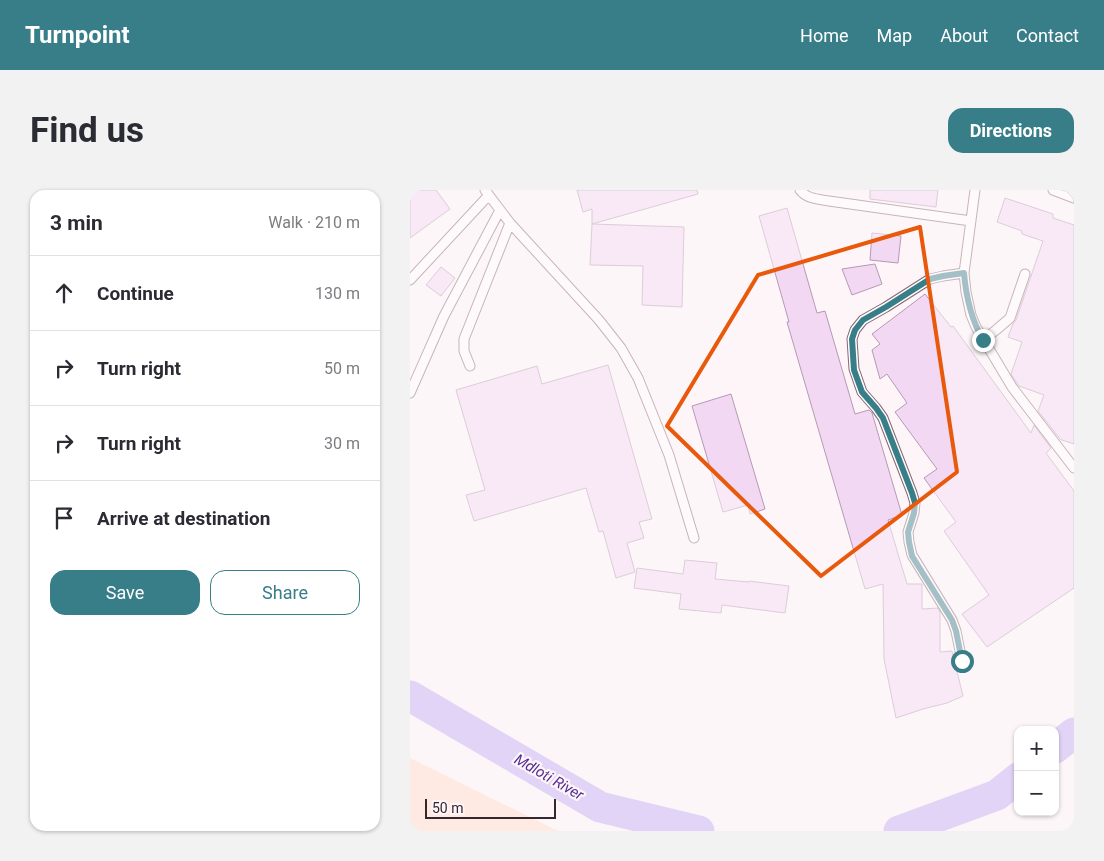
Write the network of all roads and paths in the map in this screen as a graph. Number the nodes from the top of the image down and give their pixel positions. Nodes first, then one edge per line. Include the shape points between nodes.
1 (800, 190) edge
2 (975, 190) edge
3 (1053, 190) edge
4 (487, 192) edge
5 (1074, 198) edge
6 (500, 210) junction
7 (971, 221) junction
8 (510, 223) junction
9 (964, 273) junction
10 (1025, 274) dead end
11 (410, 280) edge
12 (983, 340) junction
13 (470, 366) dead end
14 (410, 394) edge
15 (1074, 468) edge
16 (694, 538) dead end
17 (962, 661) dead end

1 - 7 lane via 810,197
2 - 7 lane
3 - 5 lane
4 - 6 lane
4 - 11 lane
6 - 8 lane
6 - 14 lane via 444,316
7 - 9 lane
8 - 13 lane via 464,339 464,351
8 - 16 lane via 622,348 638,378 669,455
9 - 12 lane via 971,315
9 - 17 lane via 930,279 863,320 852,339 854,370 862,392 883,418 915,503 908,532 912,556 952,620
10 - 12 lane via 1010,318
12 - 15 lane via 1012,387

